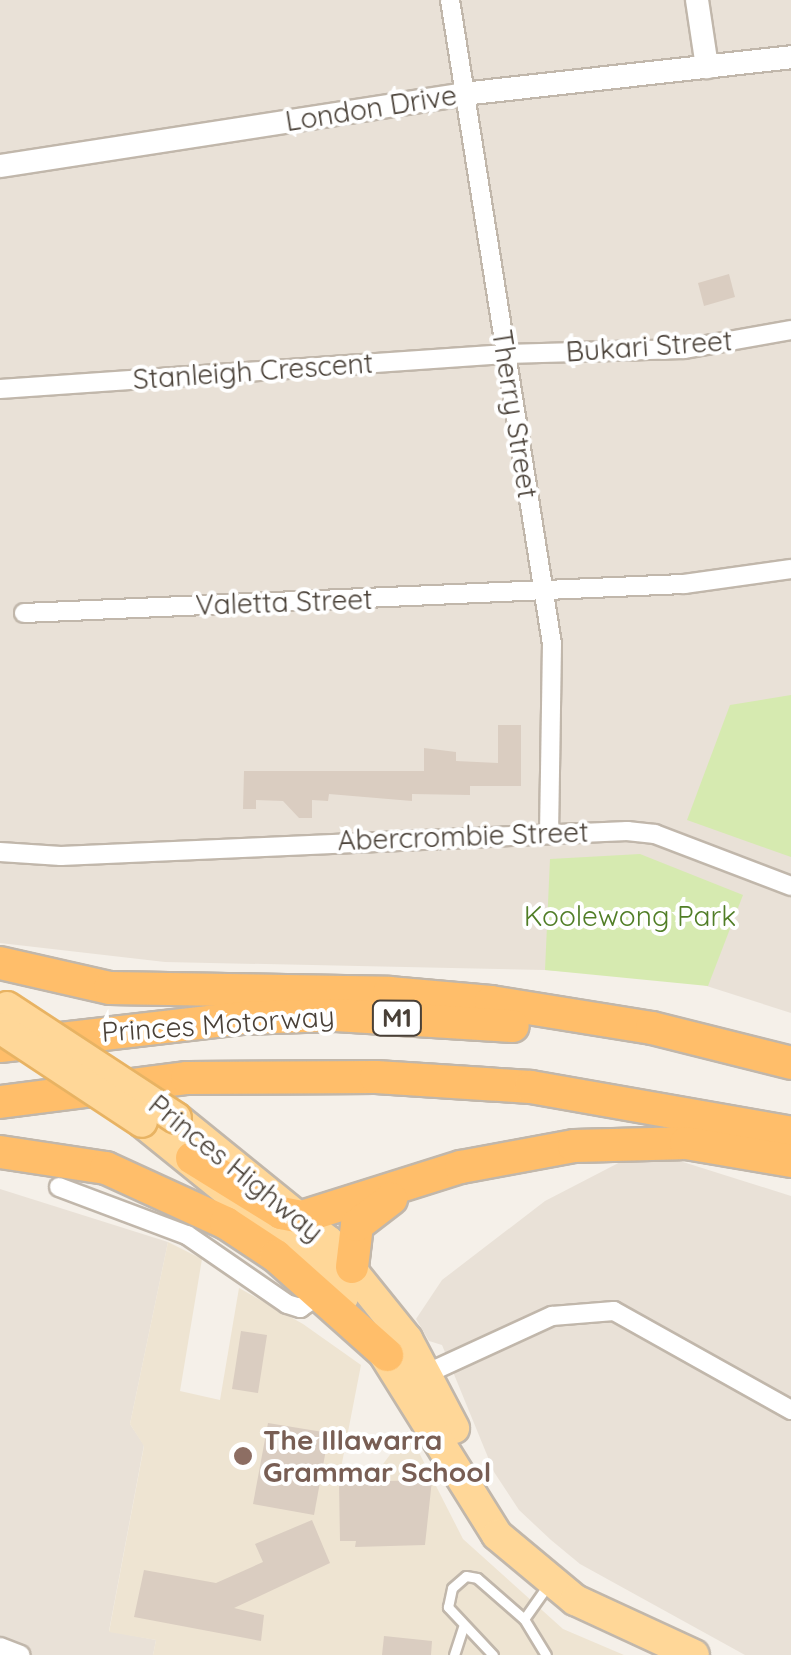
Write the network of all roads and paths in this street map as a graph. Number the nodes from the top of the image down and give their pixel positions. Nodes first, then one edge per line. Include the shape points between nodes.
1 (450, 0) edge
2 (697, 0) edge
3 (791, 57) edge
4 (707, 67) junction
5 (463, 94) junction
6 (0, 166) edge
7 (791, 330) edge
8 (506, 354) junction
9 (0, 389) edge
10 (791, 569) edge
11 (544, 590) junction
12 (24, 613) dead end
13 (548, 830) junction
14 (0, 852) edge
15 (791, 886) edge
16 (0, 963) edge
17 (2, 1013) edge
18 (0, 1046) edge
19 (791, 1063) edge
20 (791, 1079) edge
21 (0, 1102) edge
22 (791, 1133) edge
23 (0, 1152) edge
24 (518, 1157) junction
25 (192, 1158) junction
26 (791, 1161) edge
27 (59, 1187) dead end
28 (302, 1217) junction
29 (334, 1283) junction
30 (387, 1354) joint
31 (416, 1379) junction
32 (791, 1410) edge
33 (550, 1583) junction
34 (608, 1611) junction
35 (524, 1619) junction
36 (463, 1626) junction
37 (0, 1647) edge
38 (21, 1655) edge
39 (454, 1655) edge
40 (493, 1655) edge
41 (546, 1655) edge
42 (694, 1655) edge

1 - 5 street, Therry Street
2 - 4 street
3 - 4 street, London Drive
4 - 5 street, London Drive
5 - 6 street, London Drive
5 - 8 street, Therry Street
7 - 8 street, Bukari Street via 684,349
8 - 9 street, Stanleigh Crescent
8 - 11 street, Therry Street
10 - 11 street, Valetta Street via 684,584
11 - 12 street, Valetta Street
11 - 13 street, Therry Street via 552,644
13 - 14 street, Abercrombie Street via 125,852
13 - 15 street, Abercrombie Street via 655,834
16 - 19 highway via 110,988 390,993 521,1006
17 - 25 main road, Princes Highway, bridge
17 - 28 main road, Princes Highway, bridge via 176,1118
18 - 20 highway, Princes Motorway / M1 via 174,1023 336,1014 544,1029
21 - 22 highway, Princes Motorway / M1 via 187,1078 376,1076 531,1087
23 - 29 highway via 72,1160 146,1184
24 - 26 highway via 654,1142
24 - 28 highway
24 - 29 highway via 414,1189 366,1212
25 - 28 highway via 281,1213
25 - 29 main road, Princes Highway
27 - 29 street via 187,1235 287,1304 300,1308
28 - 29 main road, Princes Highway
29 - 30 highway
29 - 31 main road, Princes Highway via 380,1303
30 - 31 main road, Princes Highway
31 - 32 street via 552,1316 614,1311
31 - 33 main road, Princes Highway via 486,1522
31 - 34 main road, Princes Highway via 500,1511
33 - 34 main road, Princes Highway
33 - 35 lane
34 - 42 main road, Princes Highway
35 - 36 lane via 466,1576 452,1588 448,1606
35 - 41 lane
36 - 39 lane
36 - 40 lane
37 - 38 street

